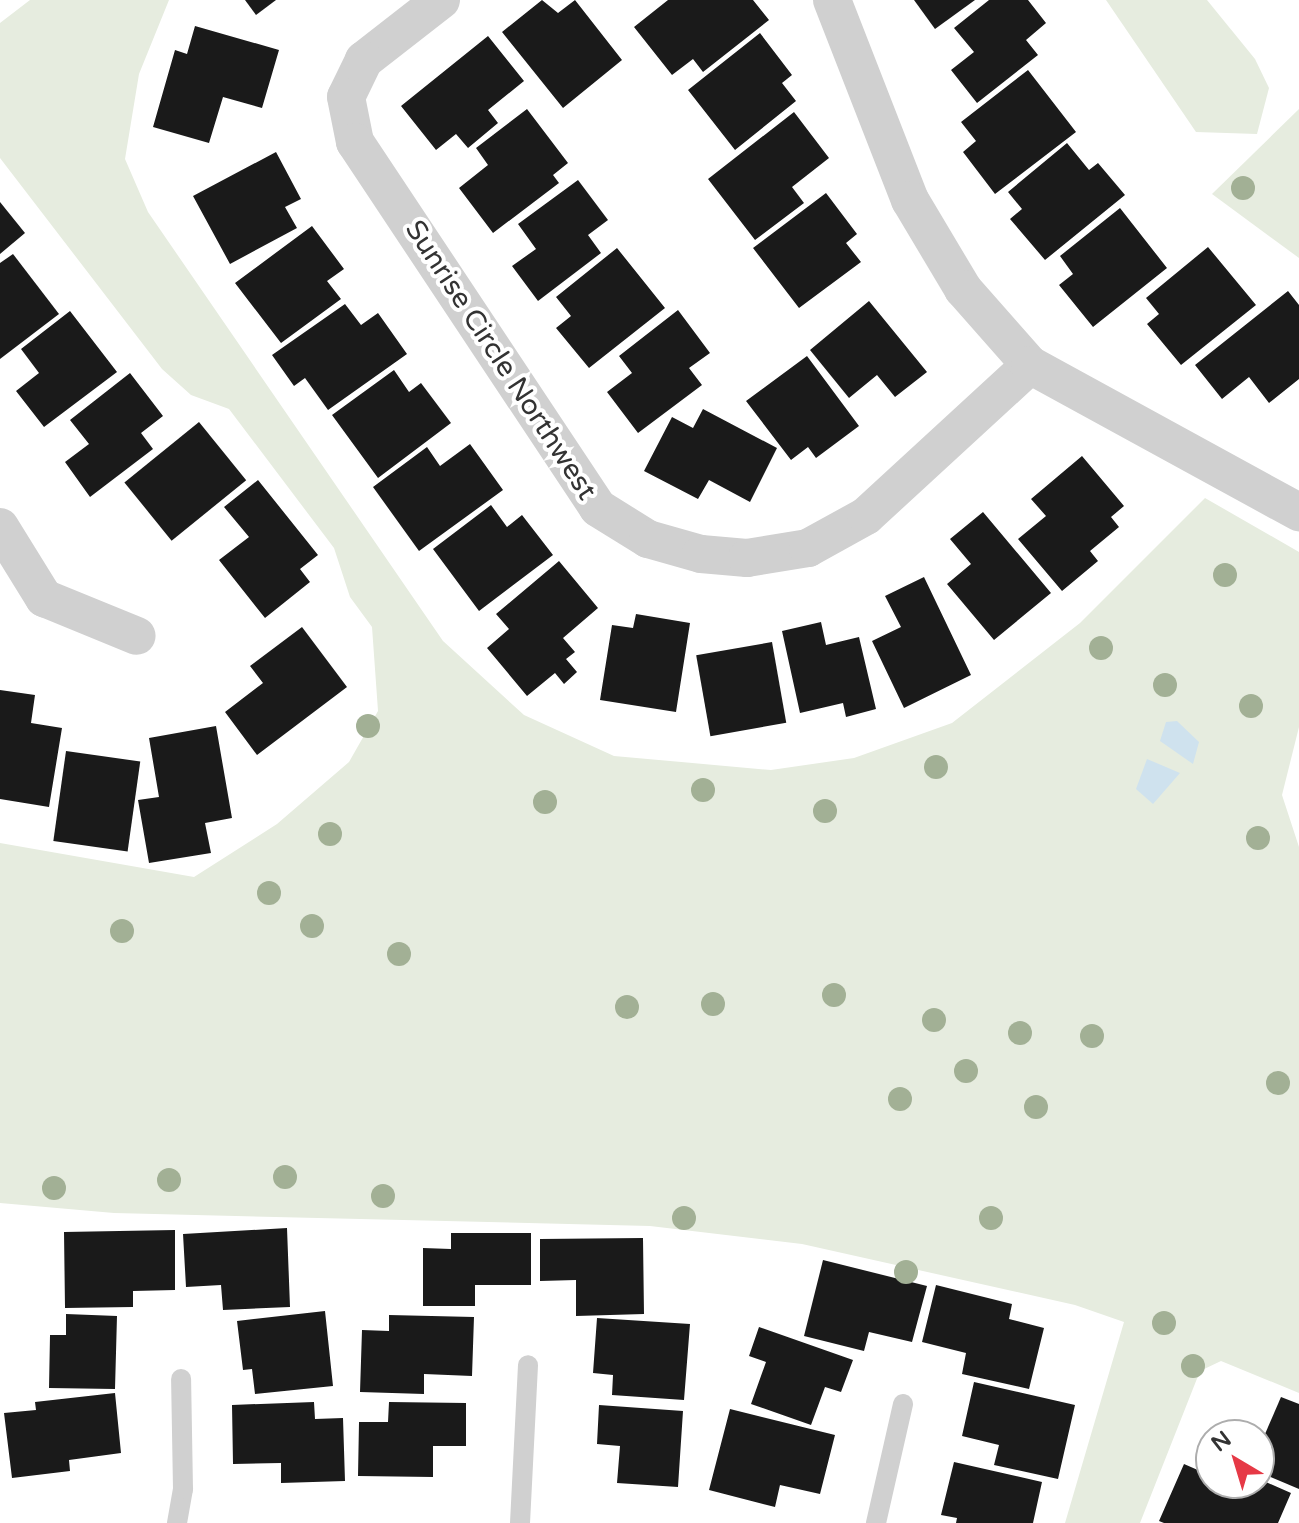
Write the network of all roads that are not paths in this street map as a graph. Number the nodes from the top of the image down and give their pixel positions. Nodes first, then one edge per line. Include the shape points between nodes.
1 (441, 0) edge
2 (832, 0) edge
3 (1030, 365) junction
4 (1299, 512) edge
5 (0, 527) edge
6 (137, 636) dead end
7 (528, 1365) dead end
8 (181, 1379) dead end
9 (903, 1404) dead end
10 (177, 1523) edge
11 (520, 1523) edge
12 (876, 1523) edge

1 - 3 street, Sunrise Circle Northwest via 364,60 346,97 355,142 598,508 648,539 747,558 808,548 866,516
2 - 3 street via 910,200 963,289
3 - 4 street
5 - 6 street via 44,598
7 - 11 lane
8 - 10 lane via 183,1489
9 - 12 lane

